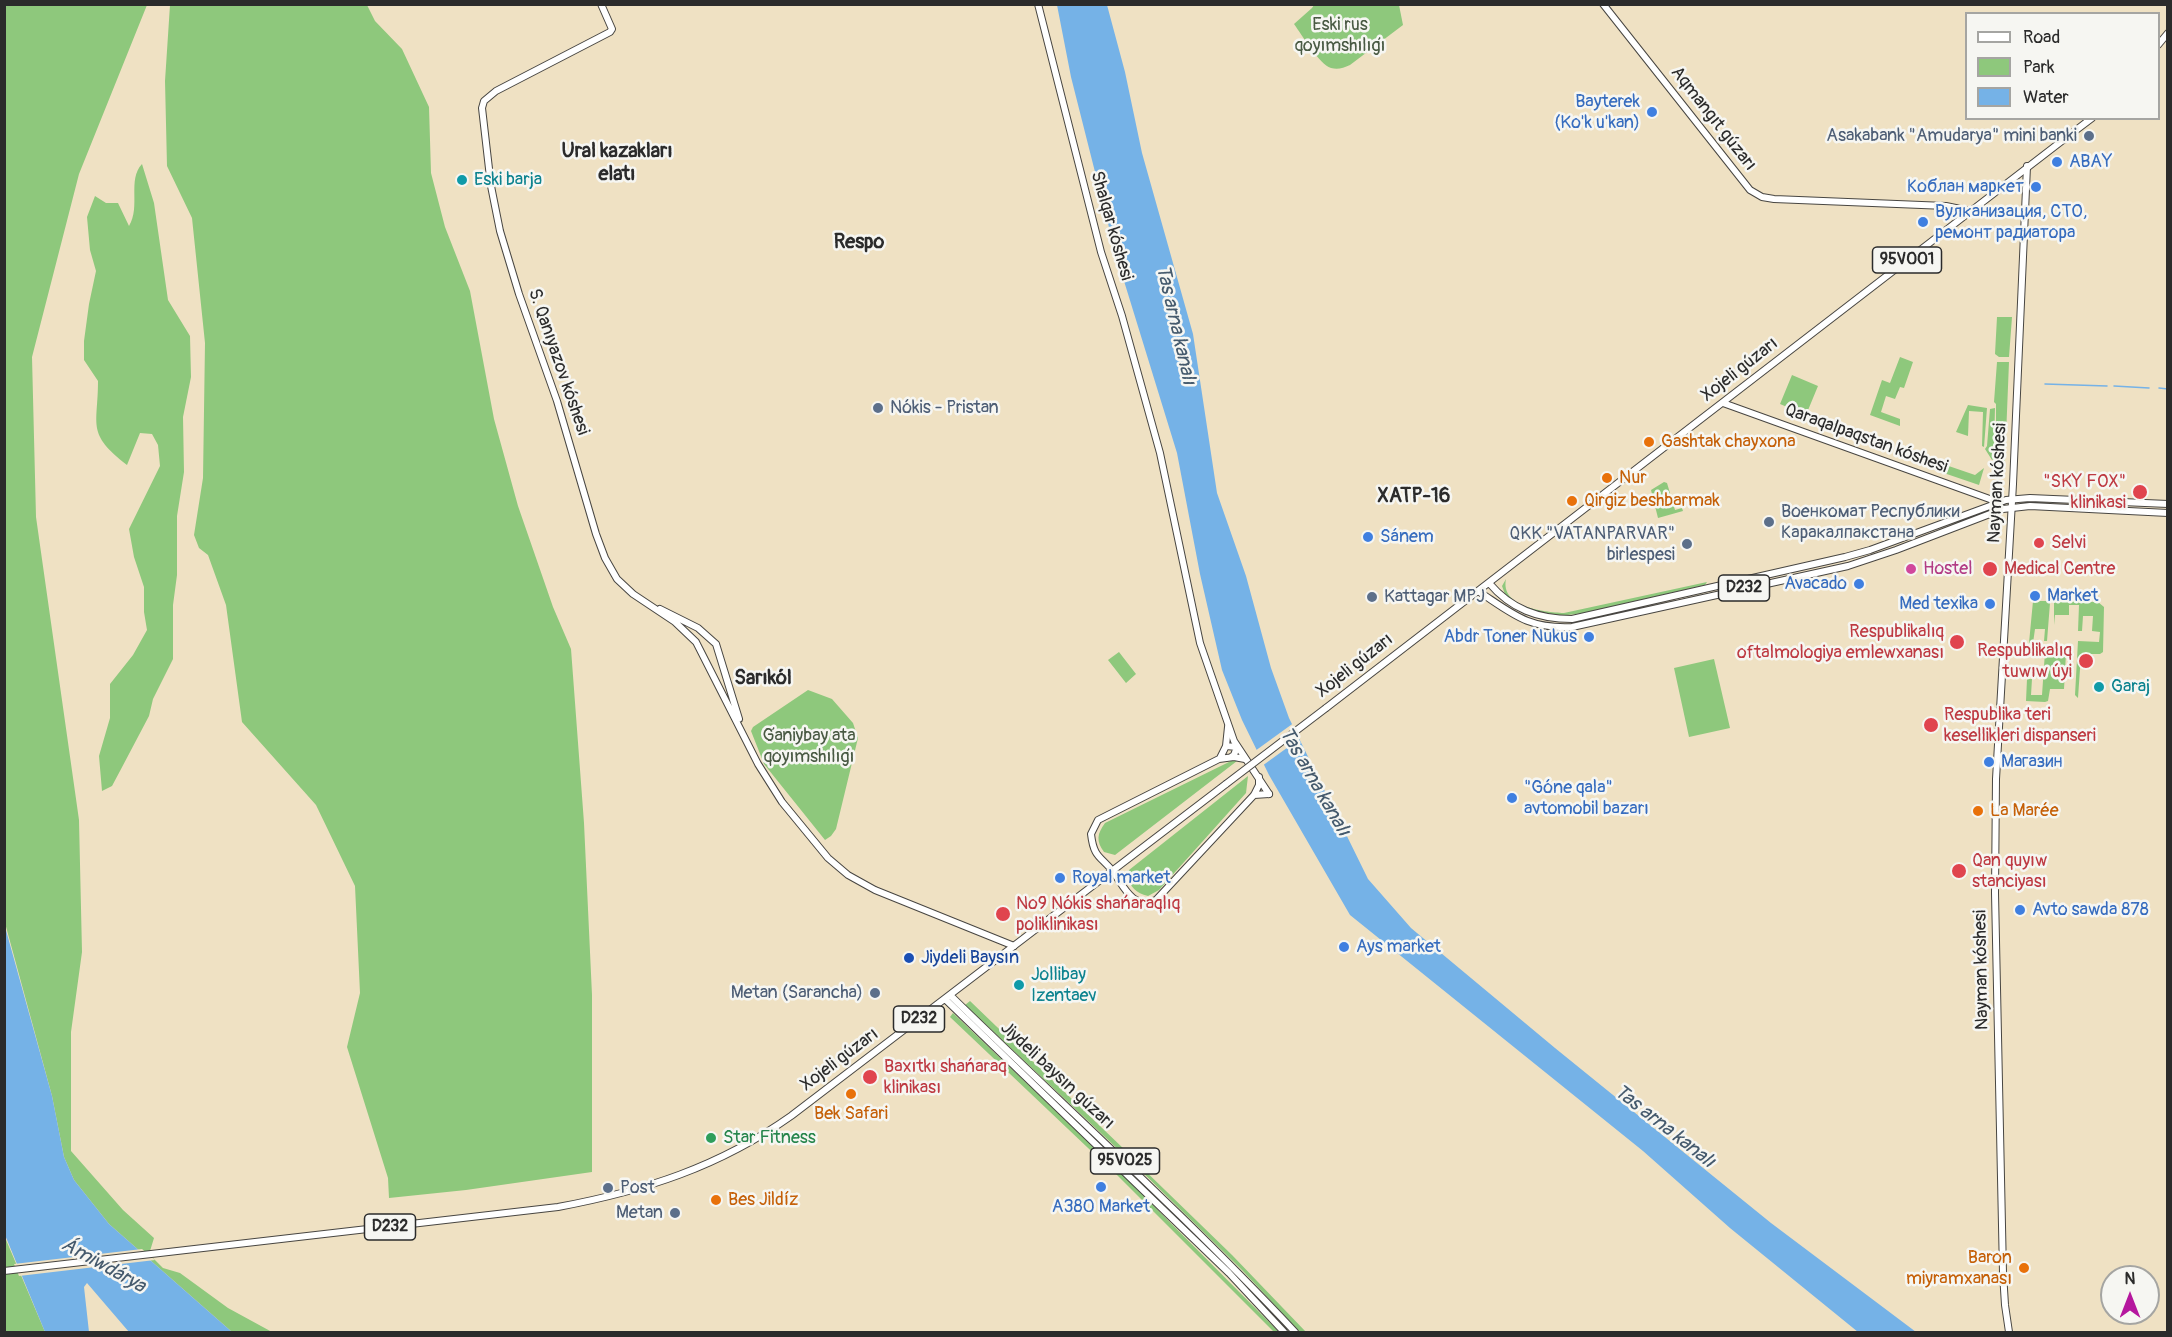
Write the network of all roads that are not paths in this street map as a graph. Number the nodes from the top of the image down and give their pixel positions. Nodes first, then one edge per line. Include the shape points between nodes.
1 (601, 4) edge
2 (1038, 4) edge
3 (1603, 4) edge
4 (2089, 120) edge
5 (2027, 166) junction
6 (1970, 211) junction
7 (1723, 403) junction
8 (2013, 499) junction
9 (1998, 502) junction
10 (2168, 504) edge
11 (2012, 507) junction
12 (2000, 510) junction
13 (2168, 513) edge
14 (1837, 559) junction
15 (1839, 568) junction
16 (1489, 583) junction
17 (1713, 587) junction
18 (1478, 591) junction
19 (1496, 591) junction
20 (1715, 595) junction
21 (1489, 599) junction
22 (651, 605) junction
23 (1228, 727) junction
24 (742, 729) junction
25 (1226, 746) junction
26 (1237, 747) junction
27 (1230, 757) junction
28 (1219, 759) junction
29 (1245, 759) junction
30 (1259, 777) junction
31 (1254, 795) junction
32 (1113, 871) junction
33 (1014, 946) junction
34 (947, 997) junction
35 (4, 1271) edge
36 (1284, 1332) edge
37 (1295, 1332) edge
38 (2009, 1332) edge

1 - 22 main road, S. Qanıyazov kóshesi via 611,24 610,32 496,92 484,101 482,108 500,231 596,534 617,579
2 - 23 main road, Shalqar kóshesi via 1101,252 1160,453 1200,643
3 - 6 main road, Aqmangıt gúzarı via 1750,190 1762,197 1944,206
4 - 5 main road, Xojeli gúzarı / 95V001
5 - 6 main road, Xojeli gúzarı / 95V001
5 - 8 main road, Nayman kóshesi
6 - 7 main road, Xojeli gúzarı / 95V001
7 - 9 main road, Qaraqalpaqstan kóshesi
7 - 16 main road, Xojeli gúzarı / 95V001
8 - 9 main road, D232
8 - 10 main road, D232
8 - 11 main road, Nayman kóshesi
9 - 12 main road
9 - 14 main road, D232
11 - 12 main road, D232
11 - 13 main road, D232
11 - 38 main road, Nayman kóshesi via 1995,857 2005,1305
12 - 15 main road, D232
14 - 15 main road
14 - 17 main road, D232
15 - 20 main road, D232
16 - 18 main road, Xojeli gúzarı / D232
16 - 19 main road, D232
17 - 19 main road, D232 via 1572,619 1525,612
17 - 20 main road
18 - 21 main road, D232
18 - 32 main road, Xojeli gúzarı / D232, bridge
19 - 21 main road via 1490,592
20 - 21 main road, D232 via 1587,625 1550,628 1515,616
22 - 24 main road, S. Qanıyazov kóshesi via 696,642
22 - 24 main road, S. Qanıyazov kóshesi via 684,619 716,644
23 - 25 main road
23 - 26 main road, Shalqar kóshesi
24 - 33 main road, S. Qanıyazov kóshesi via 758,764 783,802 828,858 848,875 875,890
25 - 26 main road
25 - 28 main road
26 - 27 main road
26 - 29 main road, Shalqar kóshesi
27 - 28 main road
27 - 29 main road
28 - 32 main road via 1098,820 1091,834 1092,842 1098,857
29 - 30 main road, Shalqar kóshesi
30 - 31 main road
30 - 31 main road, Shalqar kóshesi via 1269,794
31 - 32 main road via 1156,900 1142,903 1134,899
32 - 33 main road, Xojeli gúzarı / D232
33 - 34 main road, Xojeli gúzarı / D232
34 - 35 main road, Xojeli gúzarı / D232 via 791,1116 746,1145 691,1171 612,1197 519,1212
34 - 36 main road, Jiydeli baysın gúzarı / 95V025 via 1229,1273
34 - 37 main road, Jiydeli baysın gúzarı / 95V025 via 1161,1196

